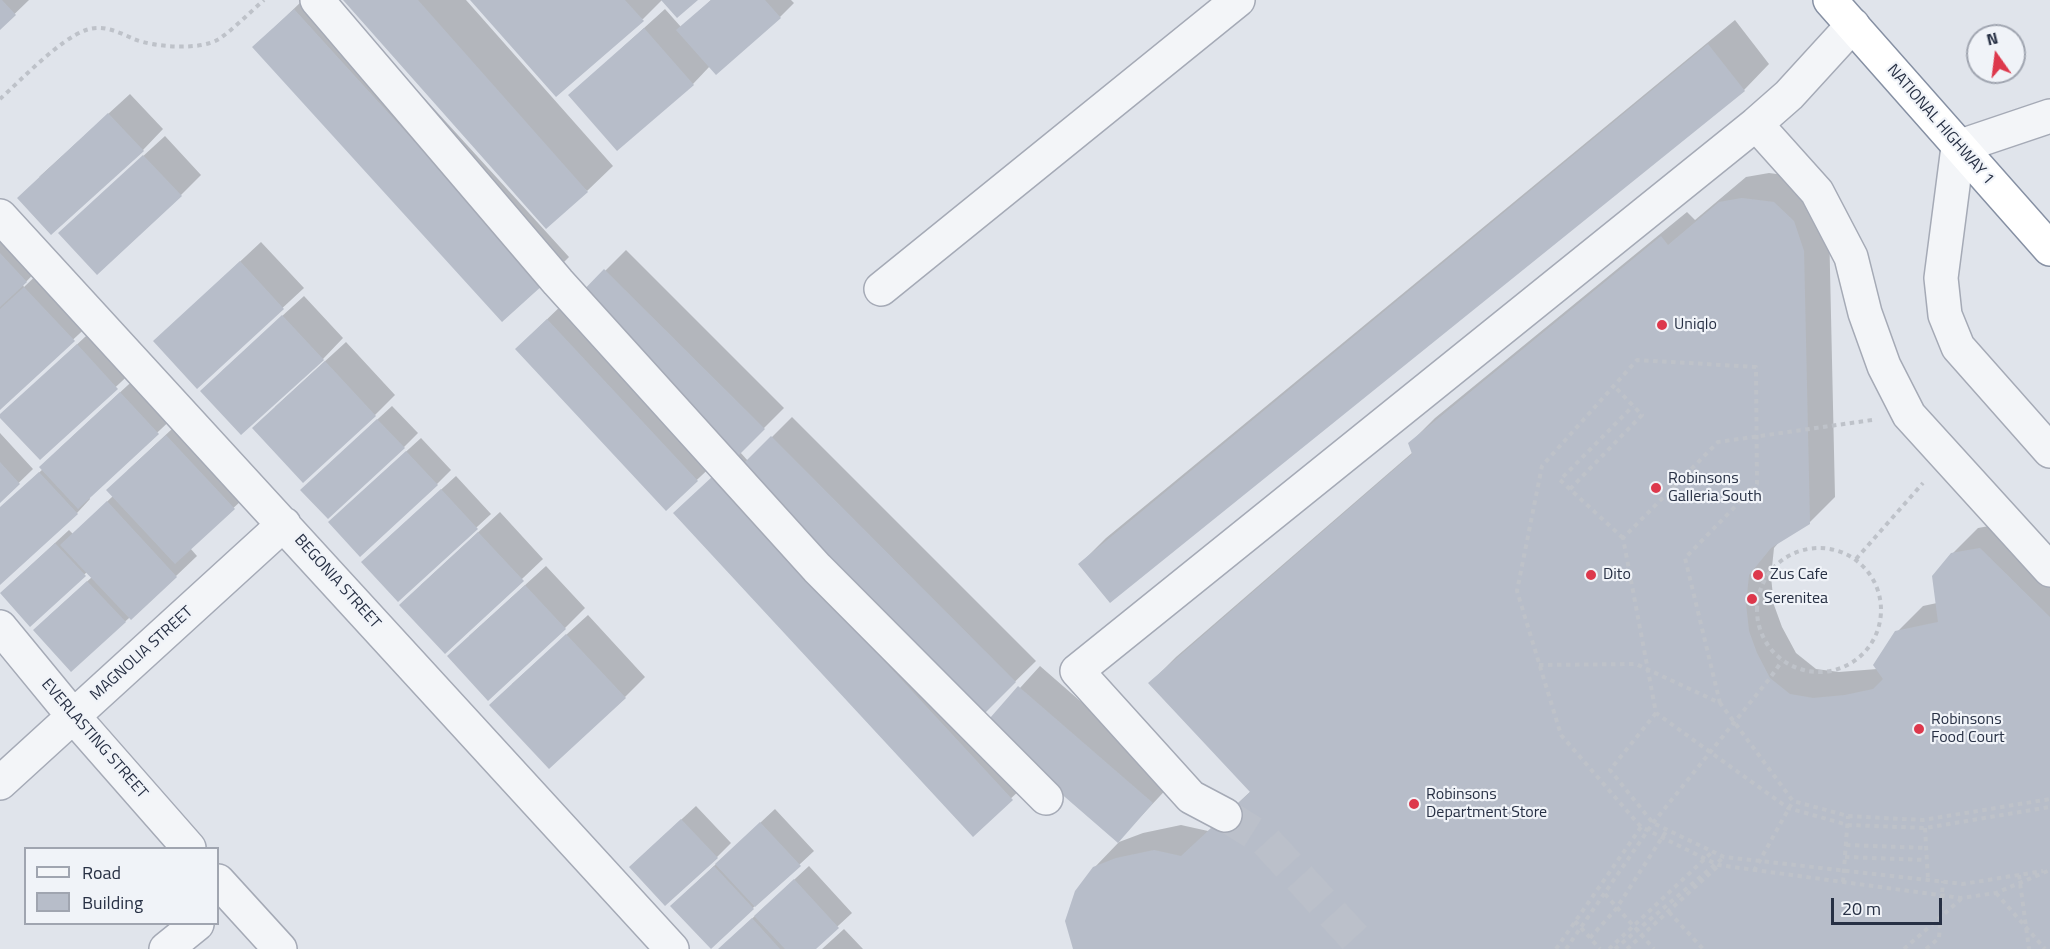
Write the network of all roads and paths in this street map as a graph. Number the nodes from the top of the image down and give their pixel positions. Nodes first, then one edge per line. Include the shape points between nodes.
1 (264, 0) edge
2 (317, 0) edge
3 (1238, 0) edge
4 (1830, 0) edge
5 (1852, 26) junction
6 (0, 99) edge
7 (2050, 116) edge
8 (1756, 124) junction
9 (1958, 147) junction
10 (0, 216) edge
11 (2050, 249) edge
12 (881, 289) dead end
13 (1614, 386) junction
14 (1633, 406) junction
15 (1909, 415) junction
16 (2050, 451) edge
17 (1947, 456) junction
18 (1570, 489) junction
19 (284, 524) junction
20 (1623, 538) junction
21 (1856, 559) junction
22 (2050, 570) edge
23 (0, 627) edge
24 (1782, 661) junction
25 (1539, 665) junction
26 (1720, 703) junction
27 (1656, 713) junction
28 (74, 717) junction
29 (1710, 752) junction
30 (0, 783) edge
31 (1046, 798) dead end
32 (2050, 799) edge
33 (1793, 801) junction
34 (2050, 807) edge
35 (1225, 815) tunnel mouth
36 (1848, 816) junction
37 (1653, 823) junction
38 (1641, 827) junction
39 (1924, 828) junction
40 (1667, 830) junction
41 (1846, 845) junction
42 (187, 847) edge
43 (1926, 848) junction
44 (1712, 852) junction
45 (1845, 857) junction
46 (1724, 858) junction
47 (1926, 860) junction
48 (1718, 865) junction
49 (2050, 869) edge
50 (1754, 871) junction
51 (2019, 874) junction
52 (1928, 880) junction
53 (1944, 881) junction
54 (1843, 882) junction
55 (1996, 893) junction
56 (1605, 894) junction
57 (222, 895) edge
58 (1961, 898) junction
59 (1669, 912) junction
60 (1575, 921) junction
61 (196, 925) edge
62 (1638, 930) junction
63 (1590, 938) junction
64 (166, 949) edge
65 (280, 949) edge
66 (672, 949) edge
67 (1556, 949) edge
68 (1566, 949) edge
69 (1600, 949) edge
70 (1610, 949) edge
71 (1615, 949) edge
72 (1627, 949) edge
73 (1654, 949) edge
74 (1703, 949) edge
75 (1904, 949) edge
76 (1926, 949) edge
77 (2029, 949) edge
78 (2045, 949) edge

1 - 6 path via 217,40 205,44 151,44 109,28 86,30 61,45
2 - 31 street via 558,282 816,568
3 - 12 street
4 - 5 highway, NATIONAL HIGHWAY 1
5 - 8 street via 1789,95
5 - 9 highway, NATIONAL HIGHWAY 1
7 - 9 street
8 - 15 street via 1817,192 1827,210 1851,257 1884,366
8 - 35 street via 1077,671 1191,797
9 - 11 highway, NATIONAL HIGHWAY 1
9 - 16 street via 1941,278 1945,315 1958,347
10 - 19 street, BEGONIA STREET
13 - 14 path
13 - 25 path via 1542,466 1517,591
13 - 26 path via 1637,360 1756,367 1757,484 1685,558
14 - 18 path via 1642,415
14 - 18 path via 1560,480
15 - 17 street
15 - 20 path via 1718,442
17 - 21 path
17 - 22 street
18 - 20 path
19 - 28 street, MAGNOLIA STREET
19 - 66 street, BEGONIA STREET
20 - 27 path
21 - 24 path via 1834,549 1810,548 1786,556 1768,573 1758,595 1757,620 1765,643
21 - 24 path via 1873,577 1882,600 1881,624 1871,647 1853,664 1829,672 1804,671
23 - 28 street, EVERLASTING STREET
24 - 29 path
25 - 26 path via 1636,664
25 - 38 path via 1561,735
26 - 33 path
27 - 29 path
27 - 37 path via 1610,770
28 - 30 street, MAGNOLIA STREET
28 - 42 street, EVERLASTING STREET
29 - 37 path
29 - 39 path via 1788,808 1848,825
32 - 36 path via 1923,820
33 - 36 path
33 - 50 path
34 - 39 path
36 - 41 path
37 - 40 path
37 - 56 path
38 - 48 path
38 - 60 path
39 - 43 path
40 - 44 path
40 - 63 path via 1616,909
41 - 43 path
41 - 45 path
43 - 47 path
44 - 46 path
44 - 70 path
45 - 47 path
45 - 54 path
46 - 52 path
46 - 62 path
47 - 52 path
48 - 50 path
48 - 59 path
49 - 51 path
49 - 55 path
50 - 54 path
51 - 53 path via 1963,884
51 - 77 path
52 - 53 path
53 - 76 path via 1939,938
54 - 58 path
55 - 58 path
55 - 78 path
56 - 62 path
56 - 68 path
57 - 65 street
58 - 75 path
59 - 72 path
59 - 74 path
60 - 63 path
60 - 67 path
61 - 64 street
62 - 71 path
62 - 73 path
63 - 69 path

